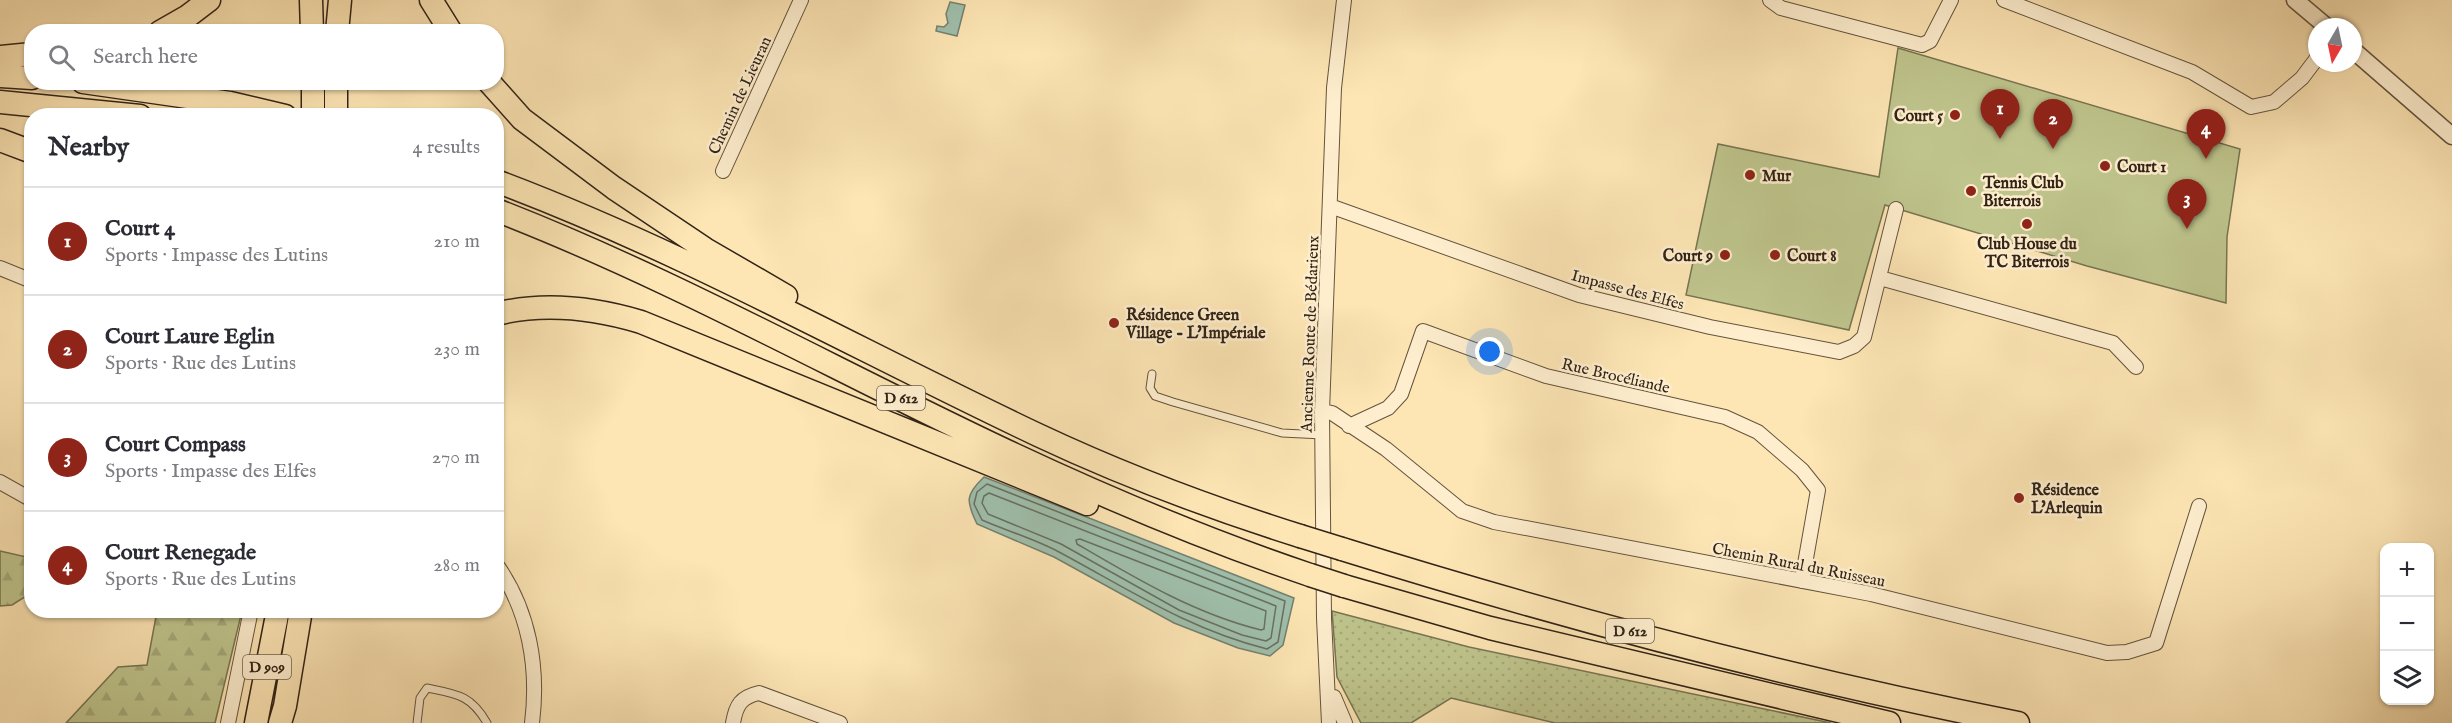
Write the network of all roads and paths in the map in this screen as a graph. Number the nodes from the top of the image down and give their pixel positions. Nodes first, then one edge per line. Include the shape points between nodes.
1 (209, 0) edge
2 (311, 0) edge
3 (340, 0) edge
4 (431, 0) edge
5 (801, 0) edge
6 (1344, 0) edge
7 (1770, 0) edge
8 (1951, 0) edge
9 (2004, 0) edge
10 (2295, 0) edge
11 (2316, 18) edge
12 (174, 24) edge
13 (312, 24) edge
14 (338, 24) edge
15 (446, 24) edge
16 (24, 55) edge
17 (0, 57) edge
18 (2362, 58) edge
19 (2308, 70) edge
20 (0, 76) edge
21 (24, 78) edge
22 (139, 90) edge
23 (313, 90) edge
24 (336, 90) edge
25 (496, 90) edge
26 (0, 102) edge
27 (60, 108) edge
28 (251, 108) edge
29 (313, 108) edge
30 (336, 108) edge
31 (2452, 136) edge
32 (0, 140) edge
33 (24, 149) edge
34 (723, 171) dead end
35 (504, 184) edge
36 (1330, 206) junction
37 (1896, 209) dead end
38 (504, 213) edge
39 (0, 268) edge
40 (24, 278) edge
41 (1880, 278) junction
42 (504, 312) edge
43 (2136, 367) dead end
44 (904, 371) junction
45 (1152, 374) dead end
46 (1322, 411) junction
47 (1348, 426) junction
48 (1323, 435) junction
49 (0, 482) edge
50 (24, 496) edge
51 (2199, 506) dead end
52 (1280, 565) junction
53 (504, 576) edge
54 (1802, 581) junction
55 (249, 618) edge
56 (276, 618) edge
57 (300, 618) edge
58 (1327, 669) junction
59 (228, 723) edge
60 (256, 723) edge
61 (280, 723) edge
62 (417, 723) edge
63 (487, 723) edge
64 (532, 723) edge
65 (733, 723) edge
66 (840, 723) edge
67 (1329, 723) edge
68 (1345, 723) edge
69 (1889, 723) edge
70 (2018, 723) edge

1 - 12 main road
2 - 13 main road
3 - 14 main road
4 - 15 main road
5 - 34 street, Chemin de Lieuran
6 - 36 street, Ancienne Route de Bédarieux via 1334,88
7 - 8 street via 1781,8 1922,45 1930,40
9 - 19 street via 2192,72 2251,107 2274,102
10 - 11 street
16 - 17 main road
18 - 31 street
20 - 21 main road
22 - 28 main road
23 - 29 main road
24 - 30 main road
25 - 44 main road via 522,119 614,188 752,278 855,336
26 - 27 main road
32 - 33 main road
35 - 44 main road, D 612 via 652,248
36 - 41 street, Impasse des Elfes via 1579,295 1710,327 1839,352 1864,337
36 - 46 street, Ancienne Route de Bédarieux
37 - 41 street, Impasse des Elfes
38 - 52 main road, D 612 via 652,277 1063,477
39 - 40 street
41 - 43 street via 2113,344
42 - 52 main road via 557,307 641,322 1190,546
44 - 70 main road, D 612, bridge via 1146,482 1300,536 1474,589 1789,673
45 - 48 lane via 1150,388 1155,396 1282,433
46 - 47 street, Chemin Rural du Ruisseau via 1332,413
46 - 48 street, Ancienne Route de Bédarieux
47 - 54 street, Chemin Rural du Ruisseau via 1386,449 1462,511 1494,522
47 - 54 street, Rue Brocéliande via 1388,408 1401,394 1423,331 1546,376 1725,417 1758,432 1802,470 1818,490
48 - 58 street, Ancienne Route de Bédarieux
49 - 50 street
51 - 54 street, Chemin Rural du Ruisseau via 2156,643 2127,652 2106,653 1871,594
52 - 69 main road, D 612, bridge via 1490,628
53 - 64 street via 516,595 533,654
55 - 59 street
56 - 60 main road, D 909
57 - 61 main road, D 909
58 - 67 street, Ancienne Route de Bédarieux
58 - 68 street, Ancienne Route de Bédarieux via 1336,707
62 - 63 lane via 420,698 428,688 456,693 477,705
65 - 66 street via 740,701 759,693

